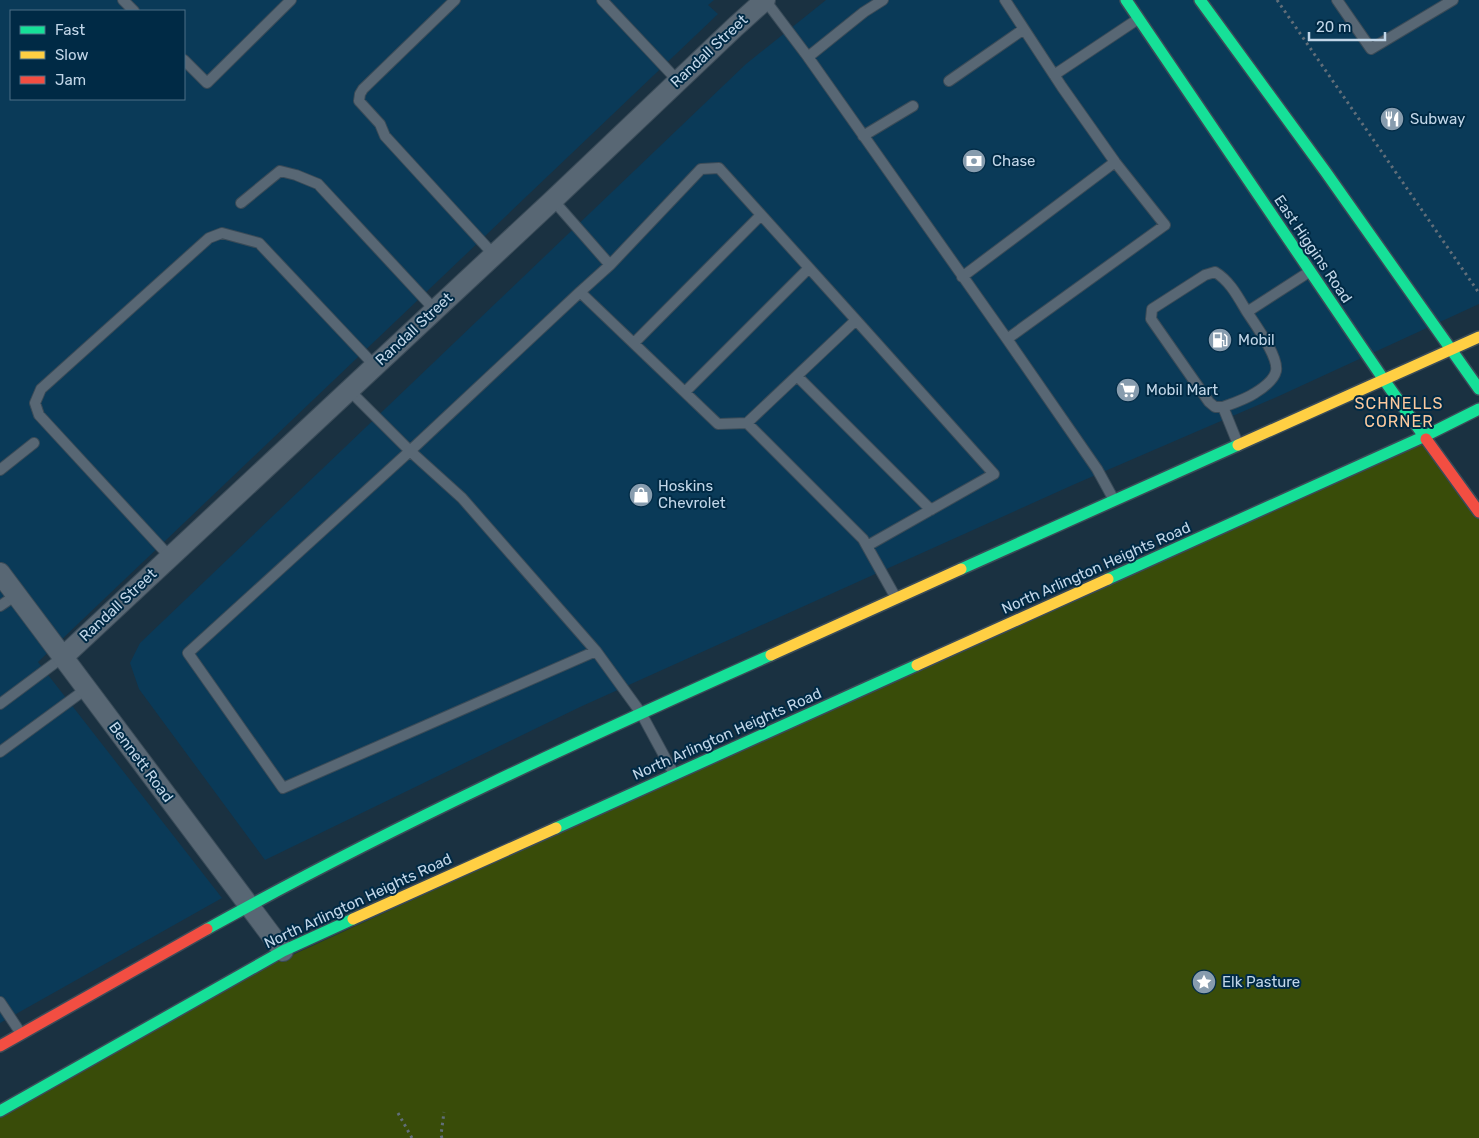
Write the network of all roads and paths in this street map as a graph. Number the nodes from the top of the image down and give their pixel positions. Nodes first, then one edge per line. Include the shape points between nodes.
1 (123, 0) edge
2 (291, 0) edge
3 (455, 0) edge
4 (602, 0) edge
5 (883, 0) edge
6 (1005, 0) edge
7 (1126, 0) edge
8 (1200, 0) edge
9 (1277, 0) edge
10 (1337, 0) edge
11 (1453, 0) edge
12 (760, 2) edge
13 (1438, 4) edge
14 (133, 10) edge
15 (1139, 19) junction
16 (1024, 29) junction
17 (808, 58) junction
18 (185, 61) edge
19 (1054, 75) junction
20 (678, 81) junction
21 (949, 81) dead end
22 (913, 106) dead end
23 (863, 136) junction
24 (1116, 162) junction
25 (553, 200) junction
26 (242, 203) dead end
27 (761, 215) junction
28 (494, 255) junction
29 (610, 265) junction
30 (809, 268) junction
31 (1310, 271) junction
32 (962, 277) junction
33 (580, 292) junction
34 (1479, 293) edge
35 (435, 310) junction
36 (1247, 312) junction
37 (856, 320) junction
38 (1479, 337) edge
39 (1007, 339) junction
40 (634, 343) junction
41 (1452, 349) junction
42 (375, 366) junction
43 (797, 376) junction
44 (1384, 380) junction
45 (1479, 389) edge
46 (349, 390) junction
47 (685, 392) junction
48 (1223, 408) junction
49 (1479, 409) edge
50 (747, 423) junction
51 (1425, 436) junction
52 (34, 443) dead end
53 (1239, 445) junction
54 (410, 451) junction
55 (0, 470) edge
56 (1114, 501) junction
57 (932, 510) junction
58 (1479, 512) edge
59 (867, 546) junction
60 (170, 557) junction
61 (0, 573) edge
62 (896, 599) junction
63 (8, 600) edge
64 (596, 651) junction
65 (63, 657) junction
66 (86, 688) junction
67 (0, 704) edge
68 (641, 713) junction
69 (0, 752) edge
70 (674, 774) junction
71 (249, 906) junction
72 (282, 951) junction
73 (0, 1002) edge
74 (21, 1034) junction
75 (0, 1046) edge
76 (0, 1111) edge
77 (444, 1112) dead end
78 (398, 1113) dead end
79 (412, 1138) edge
80 (442, 1138) edge

1 - 14 lane
2 - 18 lane via 207,83
3 - 28 lane via 364,89 359,101 380,124 385,136
4 - 20 lane
5 - 17 lane
6 - 16 lane
7 - 15 main road, East Higgins Road
8 - 41 main road
9 - 34 path
10 - 13 lane via 1372,49
11 - 13 lane
12 - 17 lane
12 - 20 street, Randall Street
15 - 19 lane
15 - 31 main road, East Higgins Road
16 - 19 lane
16 - 21 lane
17 - 23 lane
19 - 24 lane
20 - 25 street, Randall Street
22 - 23 lane
23 - 32 lane
24 - 32 lane
24 - 39 lane via 1165,226
25 - 28 street, Randall Street
25 - 29 lane
26 - 35 lane via 280,170 318,184
27 - 29 lane via 719,168 702,169
27 - 30 lane
27 - 40 lane
28 - 35 street, Randall Street
29 - 33 lane
30 - 37 lane
30 - 47 lane
31 - 36 lane
31 - 44 main road, East Higgins Road
32 - 39 lane
33 - 40 lane
33 - 54 lane
35 - 42 street, Randall Street
36 - 48 lane via 1270,348 1276,370 1272,380 1256,393
36 - 48 lane via 1229,283 1215,272 1205,275 1152,310 1151,319 1209,402
37 - 43 lane
37 - 57 lane via 994,474
38 - 41 main road
39 - 56 lane via 1097,469
40 - 47 lane
41 - 44 main road
41 - 45 main road
42 - 46 street, Randall Street
42 - 60 lane via 259,243 222,233 209,238 41,389 35,403 39,415
43 - 50 lane
43 - 57 lane
44 - 51 main road, East Higgins Road
44 - 53 main road
46 - 54 lane
46 - 60 street, Randall Street
47 - 50 lane via 718,424
48 - 53 lane
49 - 51 main road, North Arlington Heights Road
50 - 59 lane
51 - 58 main road, East Higgins Road
51 - 70 main road, North Arlington Heights Road
52 - 55 lane
53 - 56 main road
54 - 64 lane via 462,498
54 - 64 lane via 188,653 282,788
56 - 62 main road
57 - 59 lane
59 - 62 lane
60 - 65 street, Randall Street
61 - 63 street, Bennett Road
62 - 68 main road
63 - 65 street, Bennett Road
64 - 68 lane
65 - 66 street, Bennett Road
65 - 67 lane
66 - 69 lane
66 - 71 street, Bennett Road
68 - 70 lane
68 - 71 main road via 382,836
70 - 72 main road, North Arlington Heights Road
71 - 72 street, Bennett Road
71 - 74 main road
72 - 76 main road, North Arlington Heights Road
73 - 74 lane
74 - 75 main road
77 - 80 path
78 - 79 path

